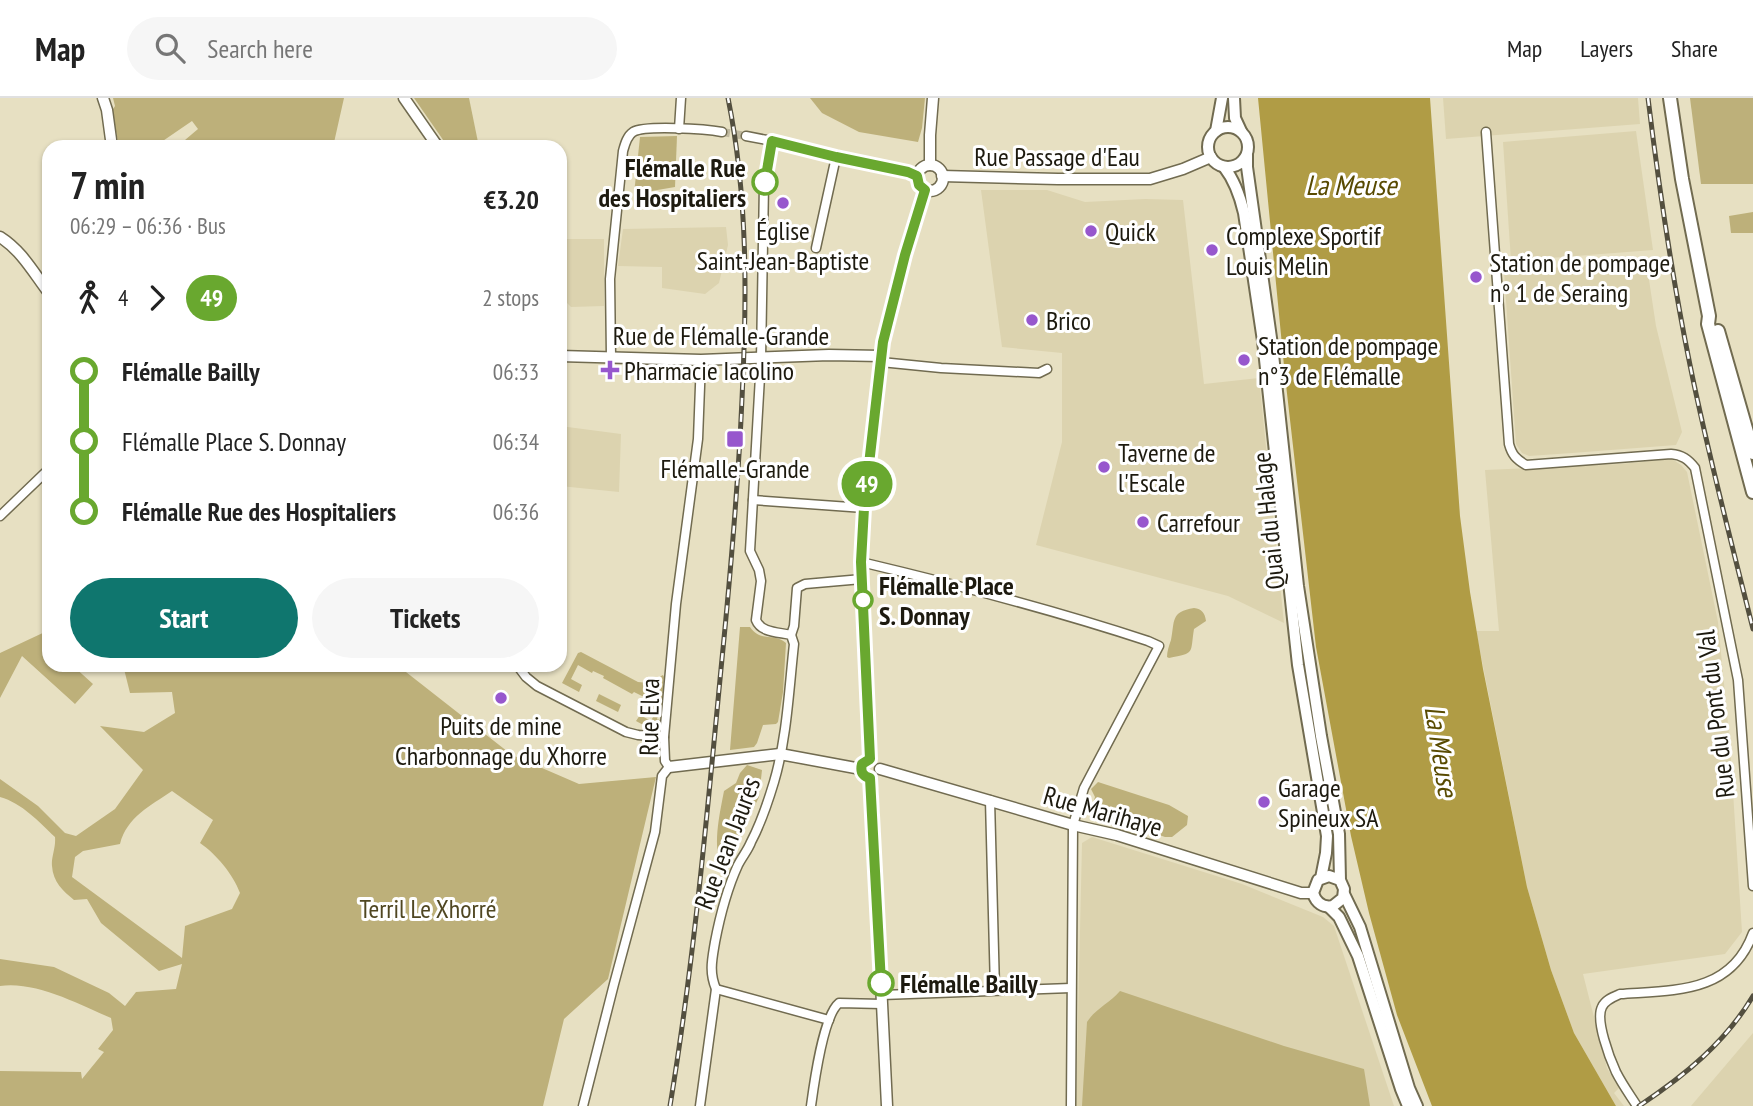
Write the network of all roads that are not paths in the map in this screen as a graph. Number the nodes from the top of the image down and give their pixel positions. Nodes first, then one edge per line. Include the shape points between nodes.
1 (103, 98) edge
2 (404, 98) edge
3 (681, 98) edge
4 (933, 98) edge
5 (1222, 98) edge
6 (1234, 98) edge
7 (1670, 98) edge
8 (679, 130) junction
9 (1216, 131) junction
10 (1241, 131) junction
11 (722, 132) tunnel mouth
12 (1486, 132) dead end
13 (746, 136) tunnel mouth
14 (112, 140) edge
15 (433, 140) edge
16 (772, 141) junction
17 (1247, 155) junction
18 (836, 157) junction
19 (1211, 157) junction
20 (930, 165) junction
21 (1224, 167) junction
22 (917, 176) junction
23 (942, 176) junction
24 (925, 190) junction
25 (0, 237) edge
26 (816, 248) dead end
27 (42, 283) edge
28 (1709, 316) junction
29 (567, 356) edge
30 (611, 357) junction
31 (761, 359) junction
32 (881, 359) junction
33 (701, 360) junction
34 (1047, 369) dead end
35 (1753, 453) edge
36 (42, 476) edge
37 (1753, 492) edge
38 (754, 500) junction
39 (864, 508) junction
40 (0, 516) edge
41 (861, 562) junction
42 (862, 579) junction
43 (791, 635) junction
44 (522, 672) edge
45 (664, 737) junction
46 (780, 754) junction
47 (870, 759) junction
48 (669, 767) junction
49 (861, 769) junction
50 (880, 769) junction
51 (870, 778) junction
52 (990, 800) junction
53 (1073, 825) junction
54 (1321, 878) junction
55 (1340, 880) junction
56 (1753, 886) edge
57 (1313, 893) junction
58 (1344, 894) junction
59 (1329, 907) junction
60 (1753, 933) edge
61 (1071, 988) junction
62 (716, 989) junction
63 (995, 990) junction
64 (882, 1000) junction
65 (829, 1020) junction
66 (583, 1106) edge
67 (700, 1106) edge
68 (811, 1106) edge
69 (887, 1106) edge
70 (1071, 1106) edge
71 (1408, 1106) edge
72 (1417, 1106) edge
73 (1637, 1106) edge

1 - 14 street
2 - 15 street
3 - 8 street
4 - 20 street
5 - 9 main road
6 - 10 main road, Quai du Halage
7 - 28 main road
8 - 11 street
8 - 30 street via 644,129 625,142 610,279
9 - 10 main road via 1228,127
9 - 19 main road via 1208,146
10 - 17 main road, Quai du Halage via 1248,142
12 - 56 street, Rue du Pont du Val via 1511,454 1526,465 1671,454 1689,460 1695,468 1738,680
13 - 16 street
16 - 18 street
16 - 31 street via 764,184
17 - 21 main road via 1239,164
17 - 55 main road, Quai du Halage via 1298,586 1339,834
18 - 22 street
18 - 26 street
19 - 21 main road, Quai du Halage
19 - 23 street, Rue Passage d'Eau via 1150,179
20 - 22 street
20 - 23 street
21 - 54 main road, Quai du Halage via 1234,181 1244,213 1261,328 1298,665 1327,835
22 - 24 street
23 - 24 street via 937,188
24 - 32 street
25 - 27 street via 25,258
28 - 35 main road via 1715,322
28 - 37 main road
29 - 30 street, Rue de Flémalle-Grande
30 - 33 street, Rue de Flémalle-Grande
31 - 32 street, Rue de Flémalle-Grande via 828,355
31 - 33 street, Rue de Flémalle-Grande
31 - 38 street
32 - 34 street via 941,368 1039,373
32 - 39 street
33 - 45 street, Rue Elva via 696,454
36 - 40 street
38 - 39 street
38 - 43 street via 750,551 761,581 756,620 762,629
39 - 41 street
41 - 42 street
41 - 53 street via 1046,609 1159,646 1084,788
42 - 43 street, Rue Jean Jaurès via 805,584 797,589
42 - 47 street
43 - 46 street, Rue Jean Jaurès via 794,644
44 - 45 street via 537,686 619,729
45 - 48 street, Rue Elva
46 - 48 street
46 - 49 street
46 - 62 street, Rue Jean Jaurès via 764,813 726,898 710,967
47 - 49 street
47 - 50 street
48 - 66 street, Rue Elva via 662,776 655,832
49 - 51 street
50 - 51 street
50 - 52 street, Rue Marihaye
51 - 64 street
52 - 53 street, Rue Marihaye
52 - 63 street
53 - 57 street, Rue Marihaye
53 - 61 street
54 - 55 main road
54 - 57 main road
55 - 58 main road
57 - 59 main road
58 - 59 main road
58 - 72 main road via 1360,927
59 - 71 main road via 1339,917 1358,956
60 - 73 street via 1744,953 1715,979 1692,988 1620,994 1602,1007 1600,1020 1616,1073
61 - 63 street
61 - 70 street
62 - 65 street
62 - 67 street, Rue Jean Jaurès
63 - 64 street
64 - 65 street via 839,1003
64 - 69 street
65 - 68 street

